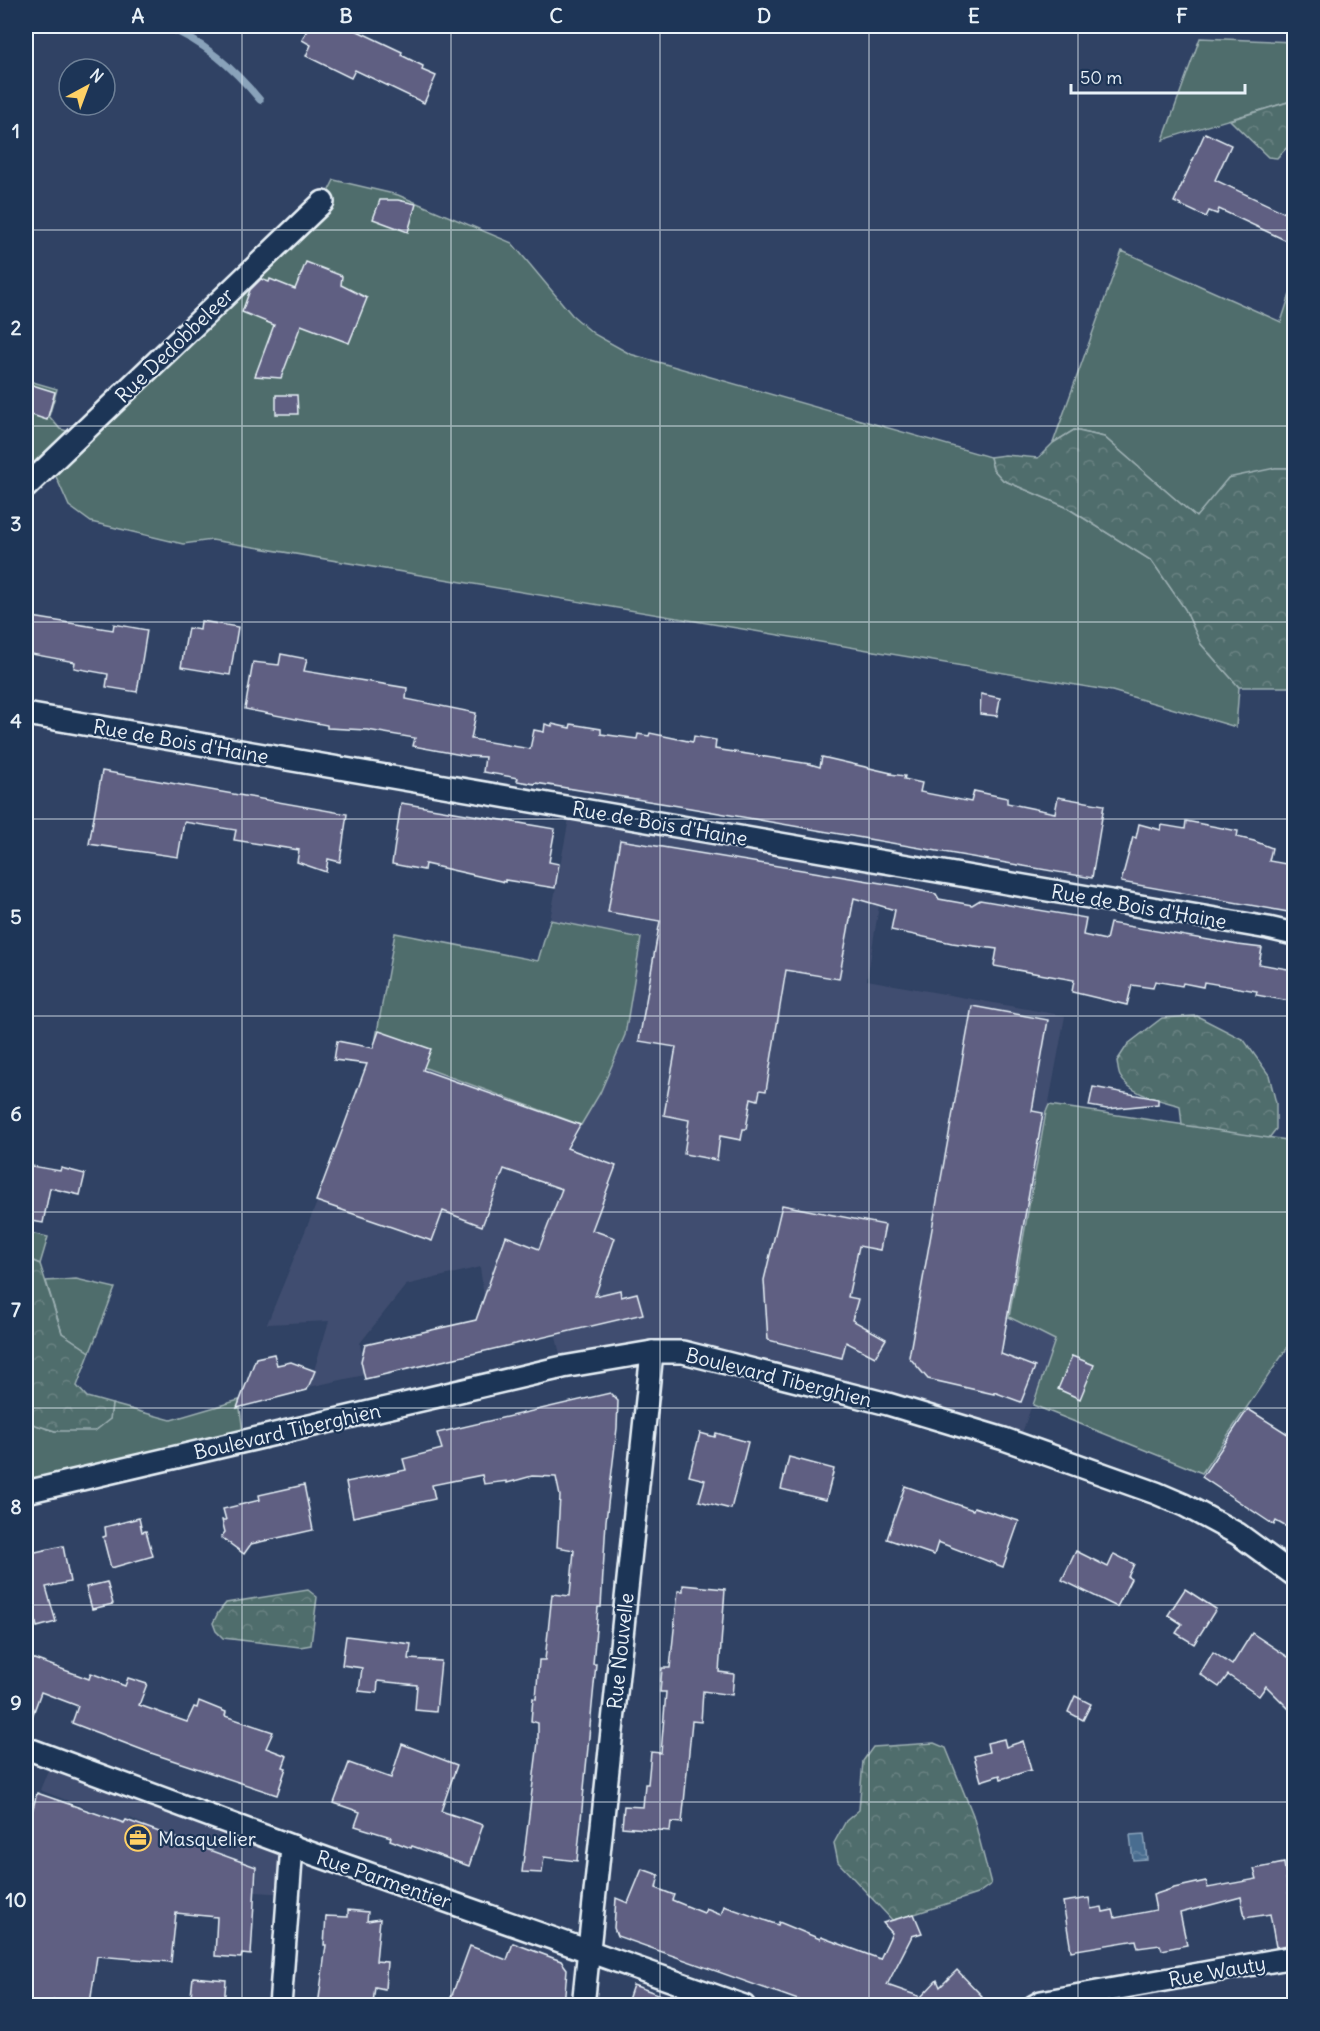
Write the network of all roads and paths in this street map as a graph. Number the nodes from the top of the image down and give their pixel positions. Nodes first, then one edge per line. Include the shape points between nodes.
1 (323, 202) dead end
2 (26, 487) edge
3 (26, 714) edge
4 (1294, 934) edge
5 (652, 1352) junction
6 (26, 1492) edge
7 (1294, 1575) edge
8 (26, 1748) edge
9 (292, 1846) junction
10 (587, 1950) junction
11 (1294, 1957) edge
12 (280, 2006) edge
13 (583, 2006) edge
14 (744, 2006) edge
15 (1034, 2006) edge

1 - 2 street, Rue Dedobbeleer
3 - 4 street, Rue de Bois d'Haine
5 - 6 street, Boulevard Tiberghien via 563,1366
5 - 7 street, Boulevard Tiberghien via 683,1352 711,1358 1011,1441 1184,1505 1238,1534
5 - 10 street, Rue Nouvelle
8 - 9 street, Rue Parmentier
9 - 10 street, Rue Parmentier
9 - 12 street
10 - 13 street, Rue Nouvelle
10 - 14 street, Rue Parmentier
11 - 15 street, Rue Wauty

